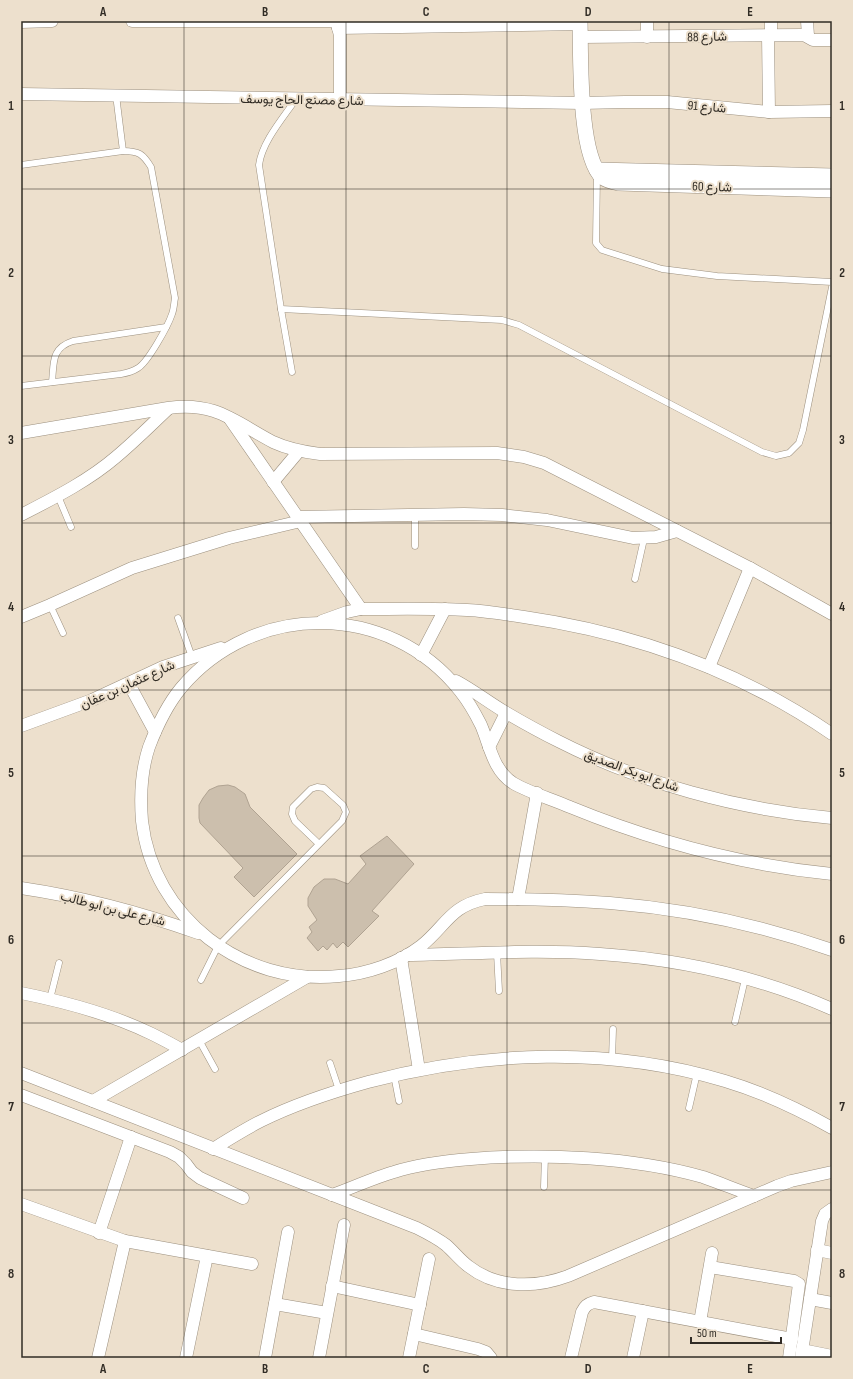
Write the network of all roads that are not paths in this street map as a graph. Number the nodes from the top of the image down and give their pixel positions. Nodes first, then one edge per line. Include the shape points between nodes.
1 (50, 21) edge
2 (132, 21) edge
3 (647, 21) edge
4 (771, 21) edge
5 (807, 21) edge
6 (21, 22) edge
7 (201, 22) edge
8 (337, 23) edge
9 (511, 23) edge
10 (390, 24) edge
11 (580, 27) edge
12 (770, 35) junction
13 (647, 36) junction
14 (808, 36) junction
15 (832, 40) edge
16 (21, 94) edge
17 (116, 96) junction
18 (296, 99) junction
19 (340, 100) junction
20 (582, 103) junction
21 (832, 111) edge
22 (770, 112) junction
23 (123, 151) junction
24 (21, 165) edge
25 (597, 170) junction
26 (832, 176) edge
27 (832, 190) edge
28 (832, 282) edge
29 (832, 287) edge
30 (281, 309) junction
31 (166, 327) junction
32 (292, 372) dead end
33 (52, 382) junction
34 (21, 386) edge
35 (168, 408) junction
36 (228, 416) junction
37 (21, 434) edge
38 (299, 451) junction
39 (273, 482) junction
40 (58, 496) junction
41 (415, 514) junction
42 (21, 515) edge
43 (299, 519) junction
44 (71, 527) dead end
45 (677, 531) junction
46 (644, 539) junction
47 (415, 546) dead end
48 (750, 568) junction
49 (635, 579) dead end
50 (50, 605) junction
51 (361, 609) junction
52 (445, 609) junction
53 (832, 614) edge
54 (21, 616) edge
55 (178, 618) dead end
56 (320, 622) junction
57 (63, 633) dead end
58 (233, 645) junction
59 (422, 655) junction
60 (192, 657) junction
61 (709, 667) junction
62 (449, 678) junction
63 (129, 684) junction
64 (506, 713) junction
65 (21, 726) edge
66 (155, 732) junction
67 (832, 734) edge
68 (489, 747) junction
69 (537, 793) junction
70 (832, 818) edge
71 (319, 844) junction
72 (832, 874) edge
73 (21, 888) edge
74 (518, 899) junction
75 (203, 934) junction
76 (218, 946) junction
77 (832, 950) edge
78 (497, 953) junction
79 (403, 957) junction
80 (59, 963) dead end
81 (308, 977) junction
82 (745, 978) junction
83 (201, 980) dead end
84 (499, 990) dead end
85 (21, 993) edge
86 (50, 999) junction
87 (832, 1009) edge
88 (735, 1022) dead end
89 (613, 1029) dead end
90 (198, 1040) junction
91 (182, 1050) junction
92 (612, 1059) junction
93 (330, 1063) dead end
94 (215, 1069) dead end
95 (418, 1070) junction
96 (21, 1073) edge
97 (697, 1073) junction
98 (394, 1075) junction
99 (339, 1090) junction
100 (21, 1096) edge
101 (93, 1101) junction
102 (400, 1101) dead end
103 (689, 1108) dead end
104 (832, 1128) edge
105 (131, 1137) junction
106 (213, 1149) junction
107 (545, 1156) junction
108 (832, 1172) edge
109 (544, 1187) dead end
110 (332, 1195) junction
111 (754, 1196) junction
112 (244, 1198) dead end
113 (21, 1204) edge
114 (832, 1209) edge
115 (344, 1225) dead end
116 (288, 1232) dead end
117 (99, 1233) junction
118 (125, 1241) junction
119 (817, 1250) junction
120 (832, 1252) edge
121 (712, 1253) dead end
122 (207, 1256) junction
123 (429, 1259) dead end
124 (252, 1264) dead end
125 (710, 1267) junction
126 (332, 1286) junction
127 (810, 1299) junction
128 (275, 1304) junction
129 (832, 1304) edge
130 (420, 1305) junction
131 (642, 1311) junction
132 (327, 1313) junction
133 (700, 1322) junction
134 (414, 1334) junction
135 (792, 1339) junction
136 (801, 1354) edge
137 (832, 1356) edge
138 (98, 1358) edge
139 (186, 1358) edge
140 (265, 1358) edge
141 (319, 1358) edge
142 (409, 1358) edge
143 (491, 1358) edge
144 (571, 1358) edge
145 (633, 1358) edge
146 (789, 1358) edge

1 - 6 street
2 - 7 street, شارع 88
3 - 13 street
4 - 12 street
5 - 14 street
7 - 8 street, شارع 88
8 - 10 street, شارع 88
8 - 19 street via 340,41
9 - 10 street, شارع 88
9 - 11 street, شارع 88
11 - 13 street, شارع 88
11 - 20 street, شارع 60
12 - 13 street, شارع 88
12 - 14 street, شارع 88
12 - 22 street
14 - 15 street, شارع 88 via 813,40
16 - 17 street, شارع مصنع الحاج يوسف
17 - 18 street, شارع مصنع الحاج يوسف
17 - 23 lane
18 - 19 street, شارع مصنع الحاج يوسف
18 - 30 lane via 264,146 259,165
19 - 20 street, شارع مصنع الحاج يوسف
20 - 22 street, شارع 91 via 667,102
20 - 25 street, شارع 60 via 588,147
21 - 22 street, شارع 91
23 - 24 lane
23 - 31 lane via 135,151 145,157 151,167 175,298
25 - 26 street, شارع 60
25 - 27 street, شارع 60 via 610,182 619,183
25 - 28 lane via 596,243 602,250 662,269 717,276
29 - 30 lane via 799,443 789,453 776,456 762,452 519,325 502,320
30 - 32 lane
31 - 33 lane via 139,368 130,372
31 - 33 lane via 64,344 57,351 54,360
33 - 34 lane
35 - 36 street via 203,408
35 - 37 street
35 - 40 street via 116,458
36 - 38 street via 274,442
36 - 39 street
38 - 39 street
38 - 45 street via 320,454 497,454 524,457 544,463
39 - 43 street
40 - 42 street
40 - 44 lane
41 - 43 street
41 - 46 street via 502,515 547,520 622,537
41 - 47 lane
43 - 50 street via 132,568
43 - 51 street
45 - 46 street
45 - 48 street
46 - 49 lane
48 - 53 street
48 - 61 street
50 - 54 street
50 - 57 lane
51 - 52 street
51 - 56 street
52 - 59 street
52 - 61 street via 506,614 570,624 669,651
55 - 60 lane
56 - 58 street via 284,626
56 - 59 street via 338,623 373,631 401,642
58 - 60 street, شارع عثمان بن عفان
58 - 66 street via 190,677 168,706
59 - 62 street
60 - 63 street, شارع عثمان بن عفان via 163,667
61 - 67 street via 763,692
62 - 64 street, شارع ابو بكر الصديق
62 - 68 street via 471,706
63 - 65 street, شارع عثمان بن عفان
63 - 66 street
64 - 68 street
64 - 70 street, شارع ابو بكر الصديق via 593,758 666,784 741,804
66 - 75 street via 147,755 141,791 146,844 168,894
68 - 69 street via 496,764 506,778
69 - 72 street via 675,844 753,862
69 - 74 street
71 - 71 lane via 342,821 346,812 343,805 324,788 317,787 311,789 293,807 292,814 295,821
71 - 76 lane
73 - 75 street, شارع على بن ابو طالب via 124,909
74 - 77 street via 569,900 653,907 735,922
74 - 79 street via 485,899 468,904 452,913 421,946
75 - 76 street
76 - 81 street via 265,969
76 - 83 lane
78 - 79 street
78 - 82 street via 568,952 632,956 696,966
78 - 84 lane
79 - 81 street via 355,974
79 - 95 street
80 - 86 lane
81 - 90 street
82 - 87 street
82 - 88 lane
85 - 86 street
86 - 91 street via 124,1022
89 - 92 lane
90 - 91 street
90 - 94 lane
91 - 101 street
92 - 95 street via 510,1058
92 - 97 street via 644,1062
93 - 99 lane
95 - 98 street
96 - 101 street
97 - 103 lane
97 - 104 street via 755,1091
98 - 99 street
98 - 102 lane
99 - 106 street via 260,1121
100 - 105 street
101 - 106 street
105 - 112 street via 170,1152 179,1157 200,1178
105 - 117 street
106 - 110 street
107 - 109 lane
107 - 110 street via 491,1157 427,1165 394,1172
107 - 111 street via 588,1158 653,1167 703,1178
108 - 111 street via 791,1181
110 - 111 street via 427,1233 481,1274 504,1282 529,1285 568,1276
113 - 117 street
114 - 119 street via 825,1214 822,1221
115 - 126 street
116 - 128 street
117 - 118 street
118 - 122 street
118 - 138 street
119 - 120 street
119 - 127 street
121 - 125 street
122 - 124 street
122 - 139 street
123 - 130 street
125 - 133 street
125 - 135 street via 798,1282 800,1287
126 - 130 street
126 - 132 street
127 - 129 street
127 - 136 street
128 - 132 street
128 - 140 street
130 - 134 street
131 - 133 street
131 - 144 street via 594,1302 588,1304 582,1312
131 - 145 street
132 - 141 street
133 - 135 street
134 - 142 street
134 - 143 street via 478,1349 486,1352
135 - 146 street
136 - 137 street

